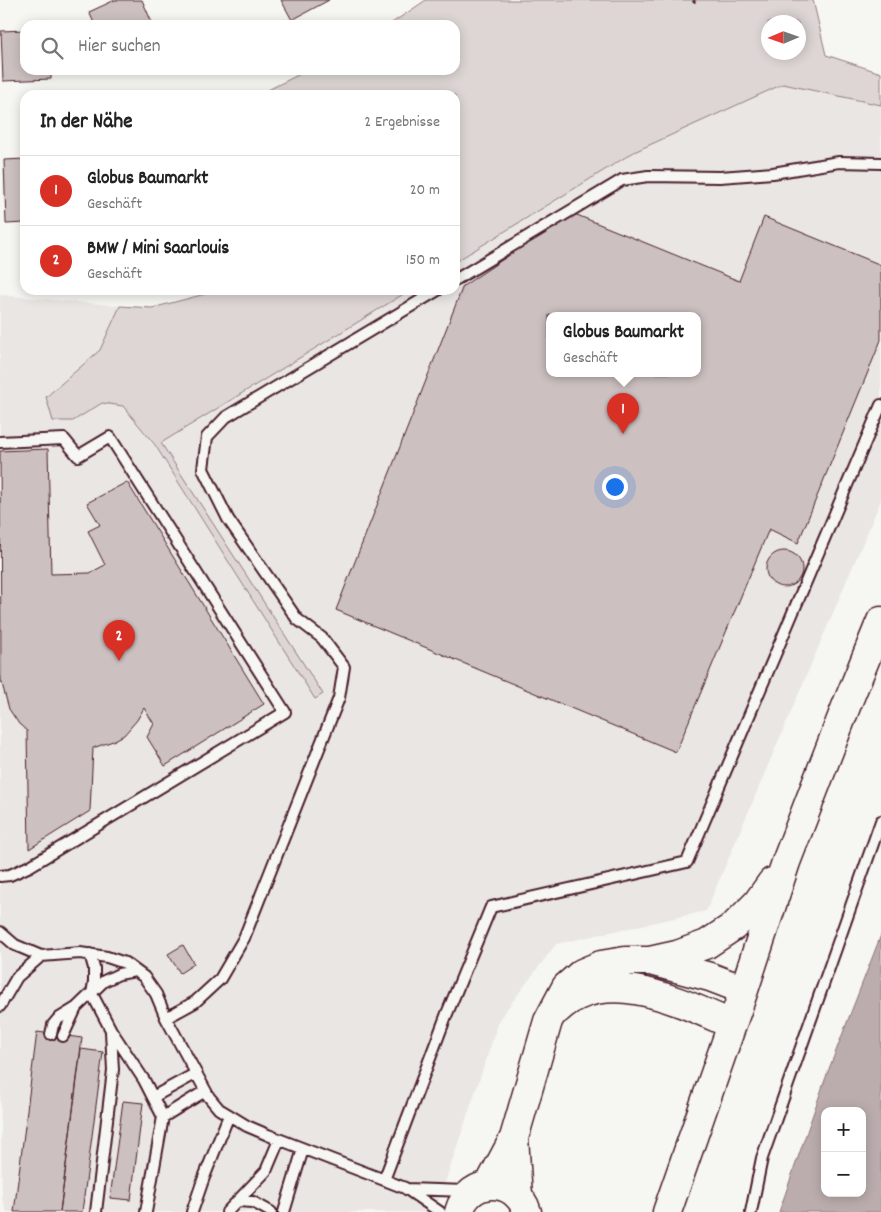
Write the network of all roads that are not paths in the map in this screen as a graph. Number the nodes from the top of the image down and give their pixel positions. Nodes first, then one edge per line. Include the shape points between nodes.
1 (881, 163) edge
2 (460, 277) edge
3 (430, 295) edge
4 (881, 405) edge
5 (0, 442) edge
6 (881, 621) edge
7 (881, 821) edge
8 (786, 862) junction
9 (0, 876) edge
10 (0, 932) edge
11 (90, 954) junction
12 (41, 956) junction
13 (650, 961) junction
14 (135, 971) junction
15 (744, 990) junction
16 (92, 994) junction
17 (0, 1006) edge
18 (76, 1008) junction
19 (166, 1018) junction
20 (548, 1021) junction
21 (731, 1024) junction
22 (111, 1030) junction
23 (51, 1034) dead end
24 (64, 1036) dead end
25 (195, 1074) junction
26 (205, 1091) junction
27 (153, 1097) junction
28 (229, 1115) junction
29 (162, 1117) junction
30 (514, 1138) junction
31 (279, 1140) junction
32 (304, 1149) junction
33 (384, 1180) junction
34 (405, 1188) junction
35 (473, 1196) edge
36 (237, 1201) junction
37 (522, 1204) edge
38 (96, 1212) edge
39 (146, 1212) edge
40 (192, 1212) edge
41 (227, 1212) edge
42 (271, 1212) edge
43 (284, 1212) edge
44 (440, 1212) edge
45 (667, 1212) edge
46 (751, 1212) edge

1 - 2 lane via 839,162 773,173 720,177 648,176 622,180
3 - 19 lane via 226,417 207,437 203,469 228,519 297,619 322,638 344,667 339,698 244,938 220,979 195,1002
4 - 33 lane via 687,862 491,907
5 - 9 lane via 64,439 78,456 110,437 285,712 30,866 10,876
6 - 8 main road
7 - 46 lane via 762,1158
8 - 13 main road via 757,903 734,926 707,944
8 - 15 main road
10 - 12 lane via 16,945
11 - 12 lane
11 - 14 lane via 125,963
11 - 16 lane via 94,968
12 - 17 lane via 17,977
13 - 15 main road
13 - 20 main road via 601,965 582,973 566,987
14 - 16 lane via 104,981
14 - 19 lane via 144,977 156,994
15 - 21 main road
16 - 18 lane
16 - 22 lane
18 - 23 lane via 58,1019
18 - 24 lane
19 - 25 lane
20 - 21 main road via 567,1001 580,995 603,988 623,988 675,1000
20 - 30 main road
21 - 45 main road
22 - 27 lane
22 - 38 lane via 113,1070
25 - 26 lane
25 - 27 lane
26 - 28 lane via 219,1109
26 - 29 lane
27 - 29 lane
28 - 31 lane
28 - 40 lane
29 - 39 lane
30 - 35 main road
30 - 37 main road
31 - 32 lane
31 - 36 lane via 266,1171
32 - 33 lane
32 - 43 lane
33 - 34 lane
34 - 35 lane
34 - 44 lane
35 - 37 main road via 500,1185 510,1189
36 - 41 lane
36 - 42 lane via 253,1202

